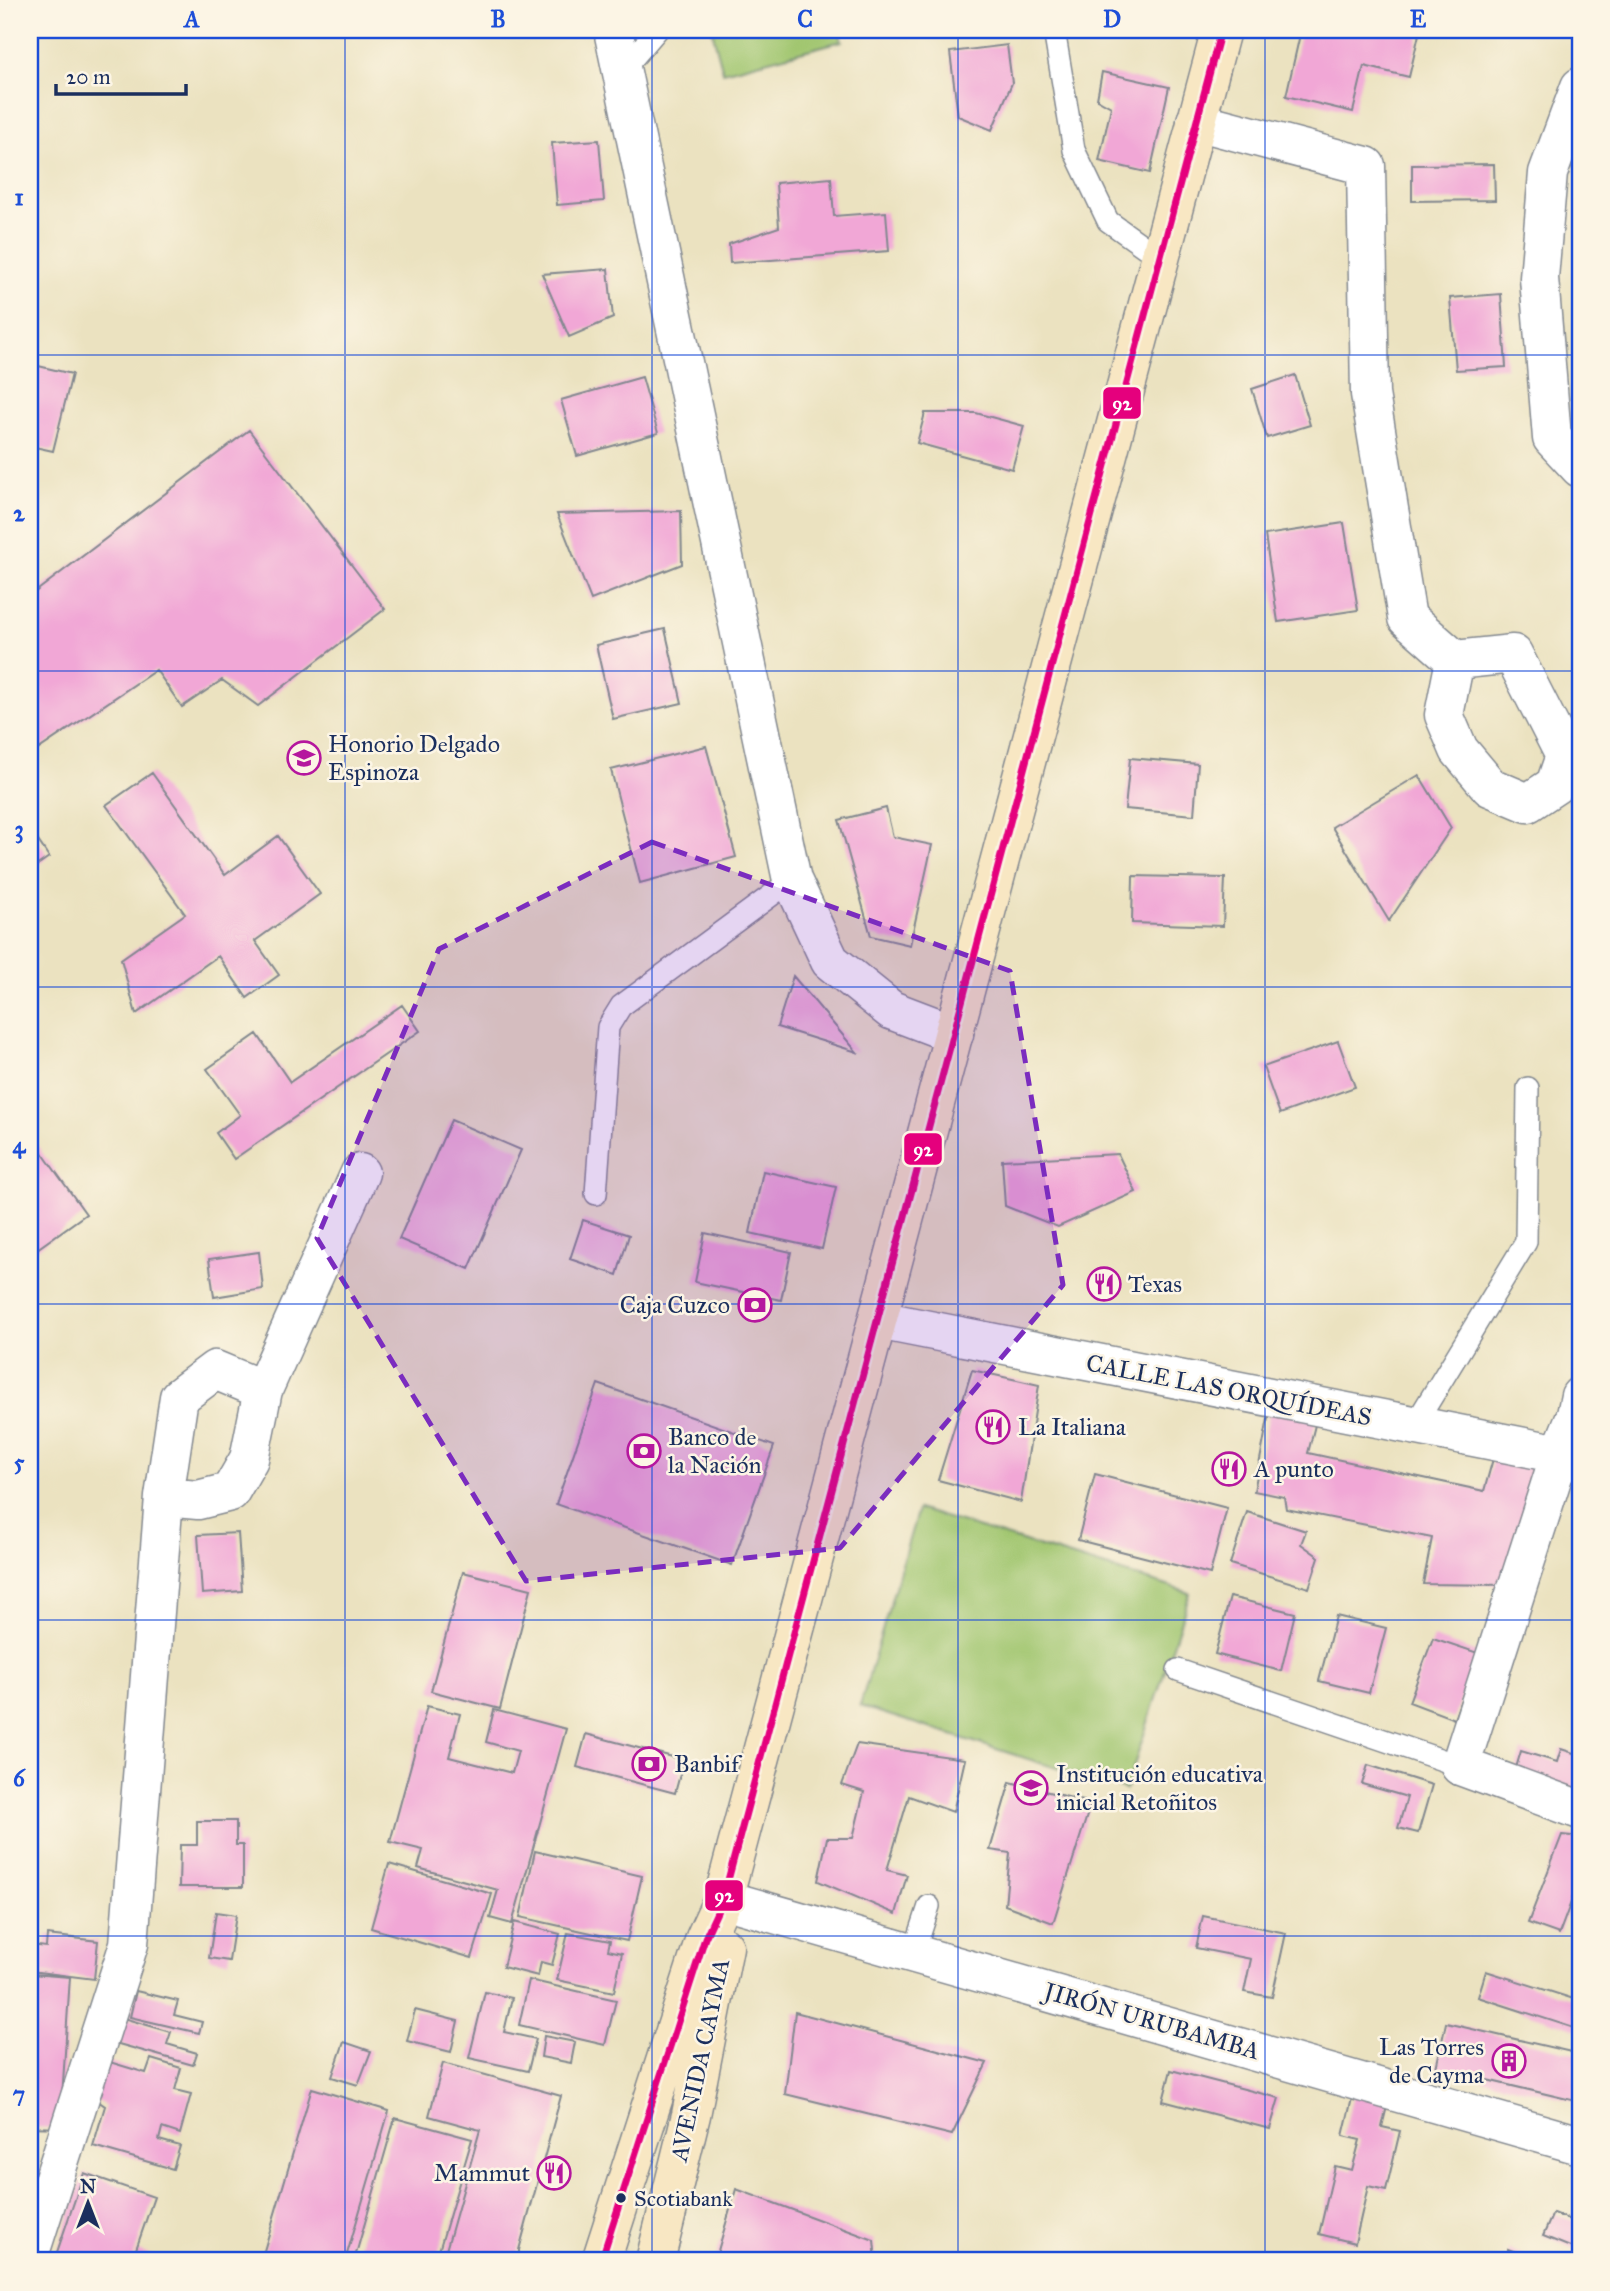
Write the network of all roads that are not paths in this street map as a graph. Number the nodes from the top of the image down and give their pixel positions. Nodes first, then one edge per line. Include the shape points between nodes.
1 (613, 30) edge
2 (657, 30) edge
3 (1054, 30) edge
4 (1221, 30) edge
5 (621, 72) junction
6 (1580, 87) edge
7 (1196, 121) junction
8 (1160, 258) junction
9 (1580, 468) edge
10 (1455, 660) dead end
11 (792, 880) junction
12 (954, 1034) junction
13 (1528, 1088) dead end
14 (360, 1173) dead end
15 (596, 1194) dead end
16 (877, 1320) junction
17 (263, 1391) junction
18 (1580, 1396) edge
19 (1413, 1426) junction
20 (1570, 1457) edge
21 (164, 1497) junction
22 (1178, 1670) dead end
23 (1460, 1766) junction
24 (1580, 1810) edge
25 (723, 1899) junction
26 (929, 1906) dead end
27 (914, 1952) junction
28 (1580, 2145) edge
29 (30, 2253) edge
30 (601, 2261) edge
31 (655, 2261) edge

1 - 5 street
2 - 5 lane
3 - 8 lane via 1074,150 1108,220
4 - 7 main road, AVENIDA CAYMA
5 - 11 street
6 - 9 street via 1548,173 1539,278 1552,438
7 - 8 main road, AVENIDA CAYMA
7 - 10 street via 1367,166 1370,394 1407,618
8 - 12 main road, AVENIDA CAYMA
11 - 12 street via 831,961 891,1010
11 - 15 lane via 614,1014 608,1027
12 - 16 main road, AVENIDA CAYMA
13 - 19 lane via 1526,1242
14 - 17 street
16 - 19 street, CALLE LAS ORQUÍDEAS
16 - 25 main road, AVENIDA CAYMA
17 - 21 street via 249,1459 230,1492 198,1500
17 - 21 street via 215,1370 179,1397
18 - 20 street
19 - 20 street, CALLE LAS ORQUÍDEAS
20 - 23 street
21 - 29 street via 129,1944
22 - 23 lane
23 - 24 street
25 - 27 street, JIRÓN URUBAMBA
25 - 30 main road, AVENIDA CAYMA via 705,1938
25 - 31 main road, AVENIDA CAYMA via 725,1942 691,2115
26 - 27 lane
27 - 28 street, JIRÓN URUBAMBA

